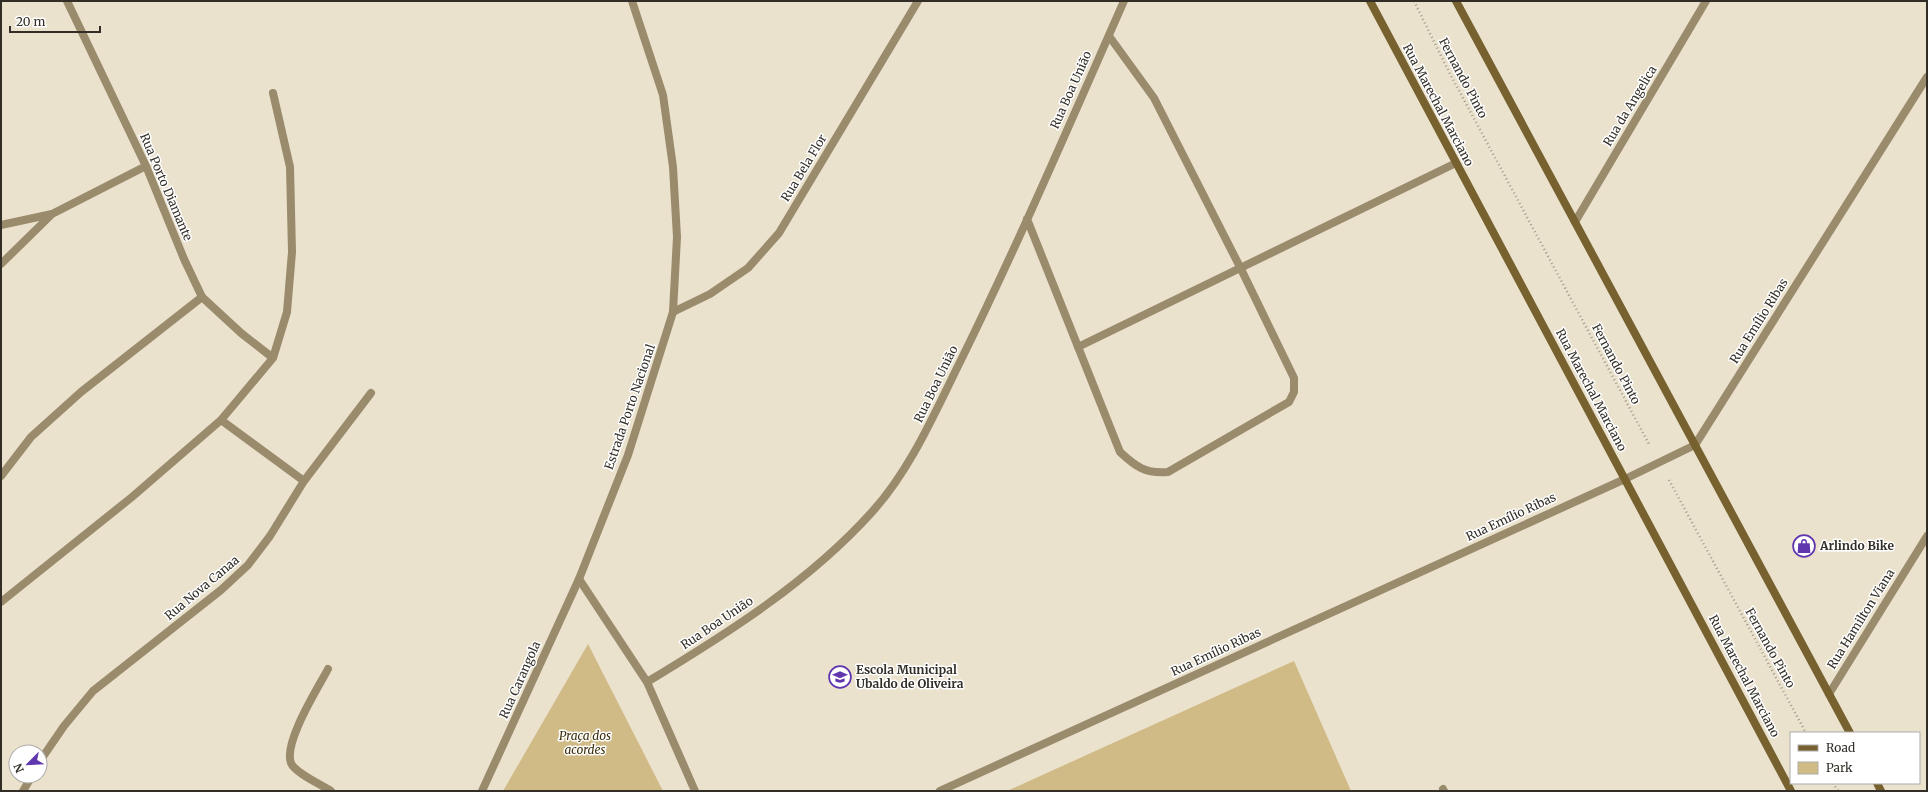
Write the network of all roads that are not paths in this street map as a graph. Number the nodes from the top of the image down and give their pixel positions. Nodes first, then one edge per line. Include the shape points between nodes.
1 (67, 1) edge
2 (632, 1) edge
3 (918, 1) edge
4 (1124, 1) edge
5 (1370, 1) edge
6 (1456, 1) edge
7 (1706, 1) edge
8 (1109, 36) junction
9 (1927, 77) edge
10 (273, 93) dead end
11 (1456, 163) junction
12 (146, 166) junction
13 (52, 214) junction
14 (1027, 219) junction
15 (1575, 222) junction
16 (1, 225) edge
17 (1, 264) edge
18 (1241, 269) junction
19 (202, 297) junction
20 (674, 312) junction
21 (1078, 347) junction
22 (273, 358) junction
23 (371, 393) dead end
24 (221, 420) junction
25 (1695, 445) junction
26 (1, 476) edge
27 (1625, 478) junction
28 (304, 481) junction
29 (1927, 536) edge
30 (579, 579) junction
31 (1, 602) edge
32 (328, 669) dead end
33 (647, 682) junction
34 (1829, 694) junction
35 (1849, 732) edge
36 (48, 749) edge
37 (331, 791) edge
38 (482, 791) edge
39 (695, 791) edge
40 (940, 791) edge
41 (1792, 791) edge

1 - 12 street, Rua Porto Diamante
2 - 20 street, Estrada Porto Nacional via 663,95 673,167 677,238
3 - 20 street, Rua Bela Flor via 779,233 748,268 710,294
4 - 8 street, Rua Boa União
5 - 11 main road, Rua Marechal Marciano
6 - 15 main road
7 - 15 street, Rua da Angelica
8 - 14 street, Rua Boa União
8 - 18 street via 1154,98
9 - 25 street, Rua Emílio Ribas
10 - 22 street via 290,167 292,252 287,312
11 - 18 street
11 - 27 main road, Rua Marechal Marciano
12 - 13 street
12 - 19 street, Rua Porto Diamante
13 - 16 street
13 - 17 street
14 - 21 street
14 - 33 street, Rua Boa União via 1005,272 913,456 873,511 811,572 721,637
15 - 25 main road
18 - 21 street
18 - 21 street via 1294,378 1294,392 1288,402 1168,472 1152,473 1134,465 1120,452
19 - 22 street, Rua Porto Diamante
19 - 26 street via 81,392 31,437
20 - 30 street, Estrada Porto Nacional via 628,454
22 - 24 street
23 - 28 street, Rua Nova Canaa
24 - 28 street
24 - 31 street via 132,497
25 - 27 street, Rua Emílio Ribas
25 - 34 main road
27 - 40 street, Rua Emílio Ribas
27 - 41 main road, Rua Marechal Marciano
28 - 36 street, Rua Nova Canaa via 270,536 248,565 221,590 93,691
29 - 34 street, Rua Hamilton Viana
30 - 33 street
30 - 38 street, Rua Carangola
32 - 37 street via 296,730 290,749 291,763 298,771
33 - 39 street
34 - 35 main road

